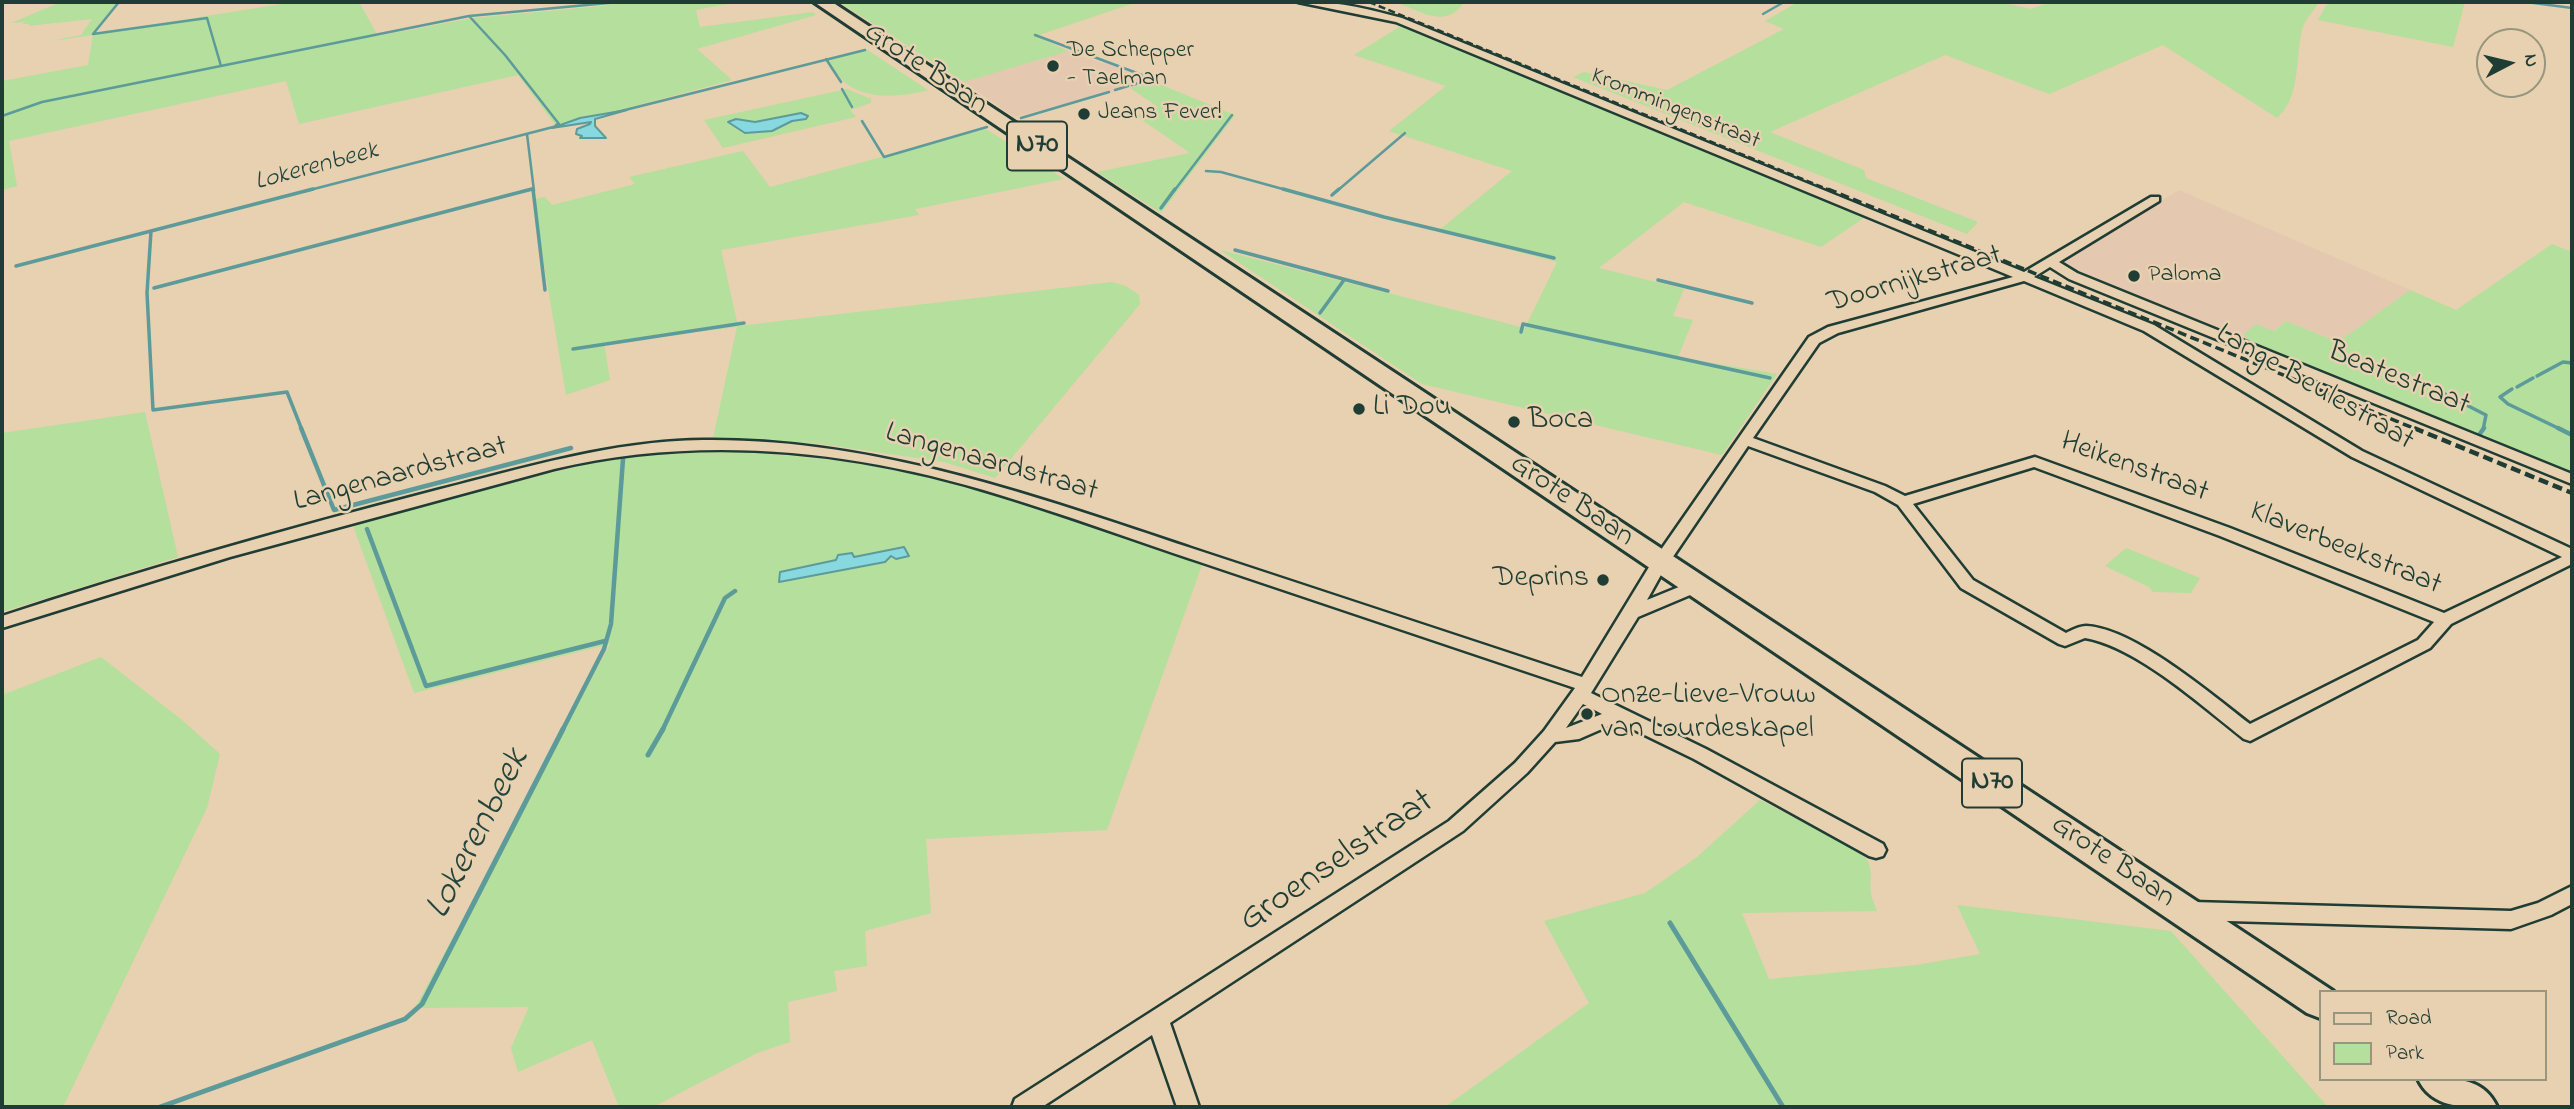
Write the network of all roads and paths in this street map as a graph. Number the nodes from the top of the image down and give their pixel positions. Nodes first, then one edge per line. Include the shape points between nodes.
1 (822, 2) edge
2 (1303, 2) edge
3 (2155, 200) dead end
4 (2051, 262) junction
5 (2025, 277) junction
6 (1744, 440) junction
7 (2572, 478) edge
8 (1903, 502) junction
9 (2225, 532) joint
10 (2572, 556) edge
11 (1662, 563) junction
12 (1696, 586) junction
13 (1632, 613) junction
14 (2445, 621) junction
15 (2, 622) edge
16 (2065, 640) joint
17 (1583, 690) junction
18 (1616, 715) junction
19 (1550, 736) junction
20 (1876, 850) dead end
21 (2572, 894) edge
22 (2183, 911) junction
23 (2318, 1001) edge
24 (1158, 1020) junction
25 (2439, 1081) edge
26 (1023, 1107) edge
27 (1188, 1107) edge
28 (2478, 1107) edge

1 - 11 main road, Grote Baan / N70
2 - 5 street, Krommingenstraat via 1399,20
3 - 4 street, Doornijkstraat
4 - 5 street, Doornijkstraat
4 - 7 street, Beatestraat via 2073,276
5 - 6 street, Doornijkstraat via 1833,330 1814,340
5 - 10 street, Lange Beulestraat via 2149,328 2357,454
6 - 8 street via 1880,489
6 - 11 street, Doornijkstraat
8 - 9 street, Heikenstraat via 2035,462
8 - 16 street via 1967,584
9 - 14 street, Klaverbeekstraat
10 - 14 street, Klaverbeekstraat
11 - 12 main road, Grote Baan / N70
11 - 13 street, Groenselstraat
12 - 13 street
12 - 22 main road, Grote Baan / N70
13 - 17 street, Groenselstraat
14 - 16 street, Klaverbeekstraat via 2424,644 2250,734 2176,677 2108,639 2085,632
15 - 17 street, Langenaardstraat via 155,571 574,460 659,446 722,444 842,454 979,483
17 - 18 street, Langenaardstraat
17 - 19 street, Groenselstraat
18 - 19 street via 1573,734
18 - 20 street, Langenaardstraat via 1700,754
19 - 24 street, Groenselstraat via 1456,826
21 - 22 street via 2511,920
22 - 23 main road, Grote Baan / N70
24 - 26 street, Groenselstraat
24 - 27 street
25 - 28 main road

